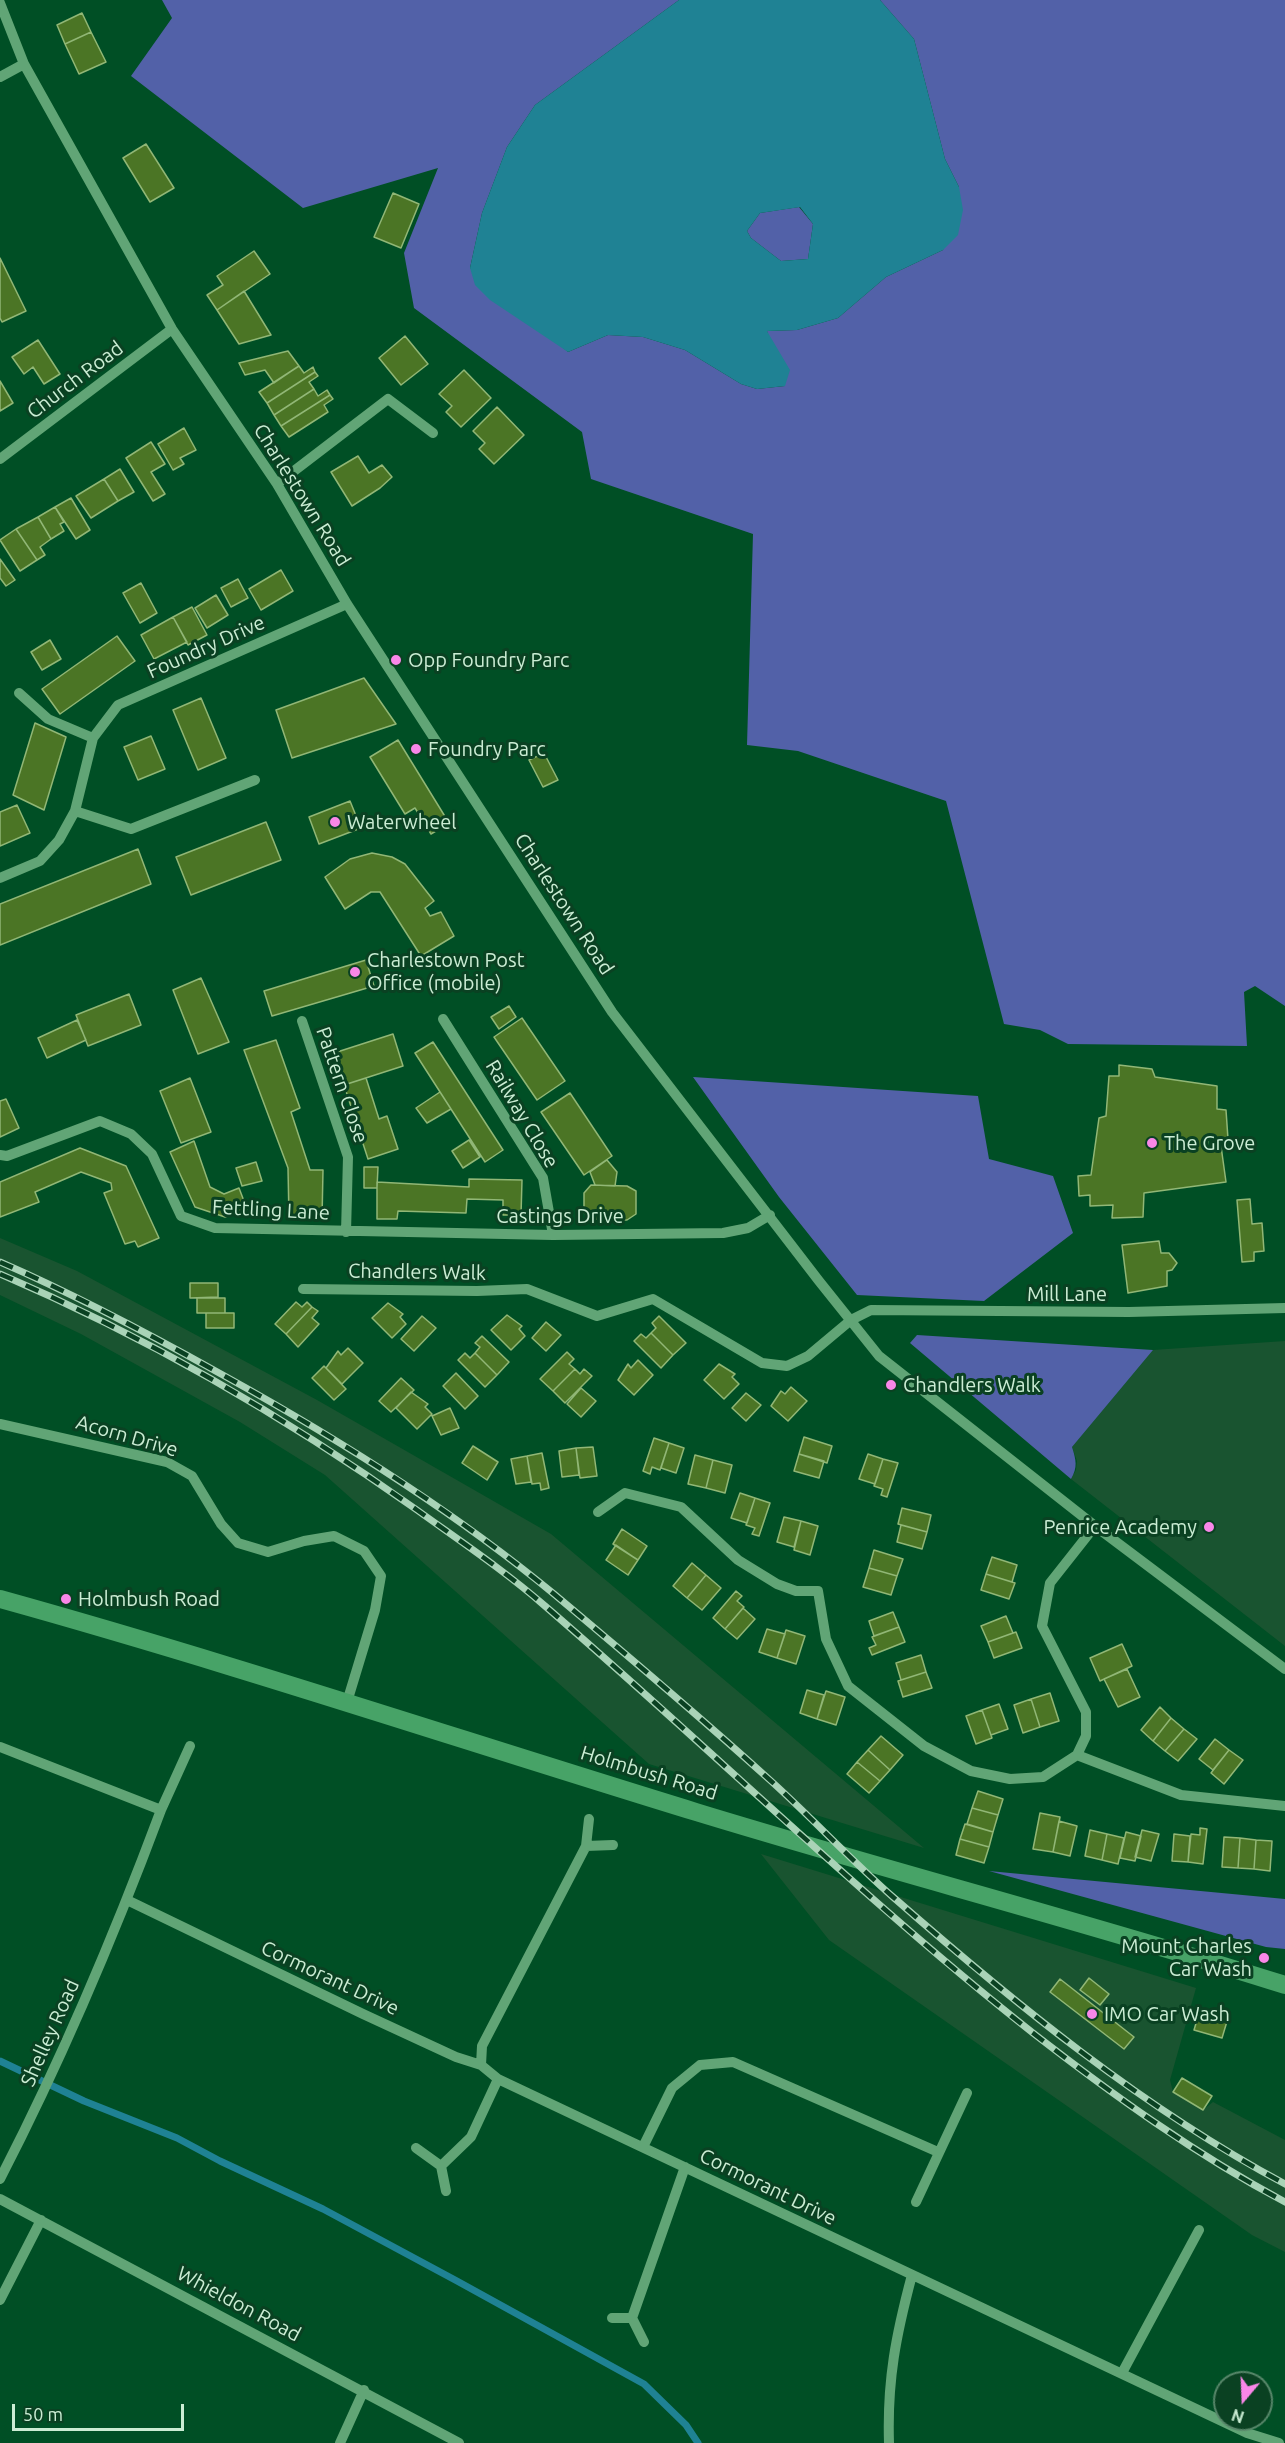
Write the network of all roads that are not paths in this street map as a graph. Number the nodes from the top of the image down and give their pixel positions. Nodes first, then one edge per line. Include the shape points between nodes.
1 (0, 3) edge
2 (24, 64) junction
3 (0, 77) edge
4 (172, 329) junction
5 (433, 433) dead end
6 (0, 459) edge
7 (277, 484) junction
8 (347, 604) junction
9 (19, 693) dead end
10 (93, 738) junction
11 (255, 780) dead end
12 (75, 811) junction
13 (0, 878) edge
14 (443, 1019) dead end
15 (302, 1021) dead end
16 (0, 1155) edge
17 (770, 1215) junction
18 (346, 1232) junction
19 (553, 1235) junction
20 (303, 1289) dead end
21 (1285, 1308) edge
22 (851, 1320) junction
23 (0, 1424) edge
24 (597, 1512) dead end
25 (1095, 1526) junction
26 (0, 1599) edge
27 (1285, 1669) edge
28 (347, 1702) junction
29 (190, 1746) dead end
30 (0, 1747) edge
31 (1077, 1755) junction
32 (1285, 1806) edge
33 (161, 1810) junction
34 (589, 1819) dead end
35 (613, 1845) dead end
36 (586, 1846) junction
37 (127, 1899) junction
38 (1285, 1985) edge
39 (481, 2065) junction
40 (498, 2079) junction
41 (967, 2093) dead end
42 (643, 2147) junction
43 (416, 2148) dead end
44 (938, 2152) junction
45 (441, 2166) junction
46 (685, 2167) junction
47 (0, 2178) edge
48 (446, 2191) dead end
49 (0, 2199) edge
50 (916, 2202) dead end
51 (41, 2220) junction
52 (1199, 2230) dead end
53 (912, 2275) junction
54 (0, 2300) edge
55 (612, 2318) dead end
56 (632, 2318) junction
57 (644, 2342) dead end
58 (1122, 2373) junction
59 (364, 2390) junction
60 (340, 2443) edge
61 (459, 2443) edge
62 (889, 2443) edge
63 (1279, 2443) edge

1 - 2 street, Charlestown Road
2 - 3 street
2 - 4 street, Charlestown Road
4 - 6 street, Church Road
4 - 7 street, Charlestown Road
5 - 7 street via 388,399
7 - 8 street, Charlestown Road
8 - 10 street, Foundry Drive via 118,705
8 - 17 street, Charlestown Road via 612,1012
9 - 10 street via 48,719
10 - 12 street, Foundry Drive
11 - 12 street via 131,829
12 - 13 street, Foundry Drive via 59,840 40,861
14 - 19 street, Railway Close via 543,1178
15 - 18 street, Pattern Close via 348,1157
16 - 18 street, Fettling Lane via 7,1156 100,1121 131,1134 152,1154 181,1216 215,1228
17 - 19 street, Castings Drive via 748,1228 723,1233
17 - 22 street, Charlestown Road
18 - 19 street, Castings Drive
20 - 22 street, Chandlers Walk via 527,1289 597,1316 653,1299 762,1363 787,1366 808,1356
21 - 22 street, Mill Lane via 1130,1312 871,1310
22 - 25 street, Charlestown Road via 879,1356
23 - 28 street, Acorn Drive via 167,1462 192,1476 221,1524 238,1543 268,1552 334,1536 364,1551 381,1576 375,1610
24 - 31 street via 625,1493 681,1507 738,1560 777,1584 796,1591 818,1591 826,1639 848,1686 924,1746 971,1771 1010,1779 1043,1777
25 - 27 street, Charlestown Road
25 - 31 street via 1050,1583 1042,1626 1086,1712 1086,1736
26 - 28 highway, Holmbush Road
28 - 38 highway, Holmbush Road via 700,1813
29 - 33 street, Shelley Road
30 - 33 street
31 - 32 street via 1181,1795
33 - 37 street, Shelley Road
34 - 36 street
35 - 36 street
36 - 39 street via 482,2046
37 - 39 street, Cormorant Drive via 456,2057
37 - 47 street, Shelley Road via 43,2095
39 - 40 street, Cormorant Drive
40 - 42 street, Cormorant Drive
40 - 45 street via 471,2137
41 - 44 street
42 - 44 street via 672,2088 700,2065 732,2062
42 - 46 street, Cormorant Drive
43 - 45 street
44 - 50 street
45 - 48 street
46 - 53 street, Cormorant Drive
46 - 56 street
49 - 51 street, Whieldon Road
51 - 54 street
51 - 59 street, Whieldon Road
52 - 58 street
53 - 58 street, Cormorant Drive
53 - 62 street via 895,2340 887,2397
55 - 56 street
56 - 57 street
58 - 63 street, Cormorant Drive via 1247,2433
59 - 60 street
59 - 61 street, Whieldon Road

